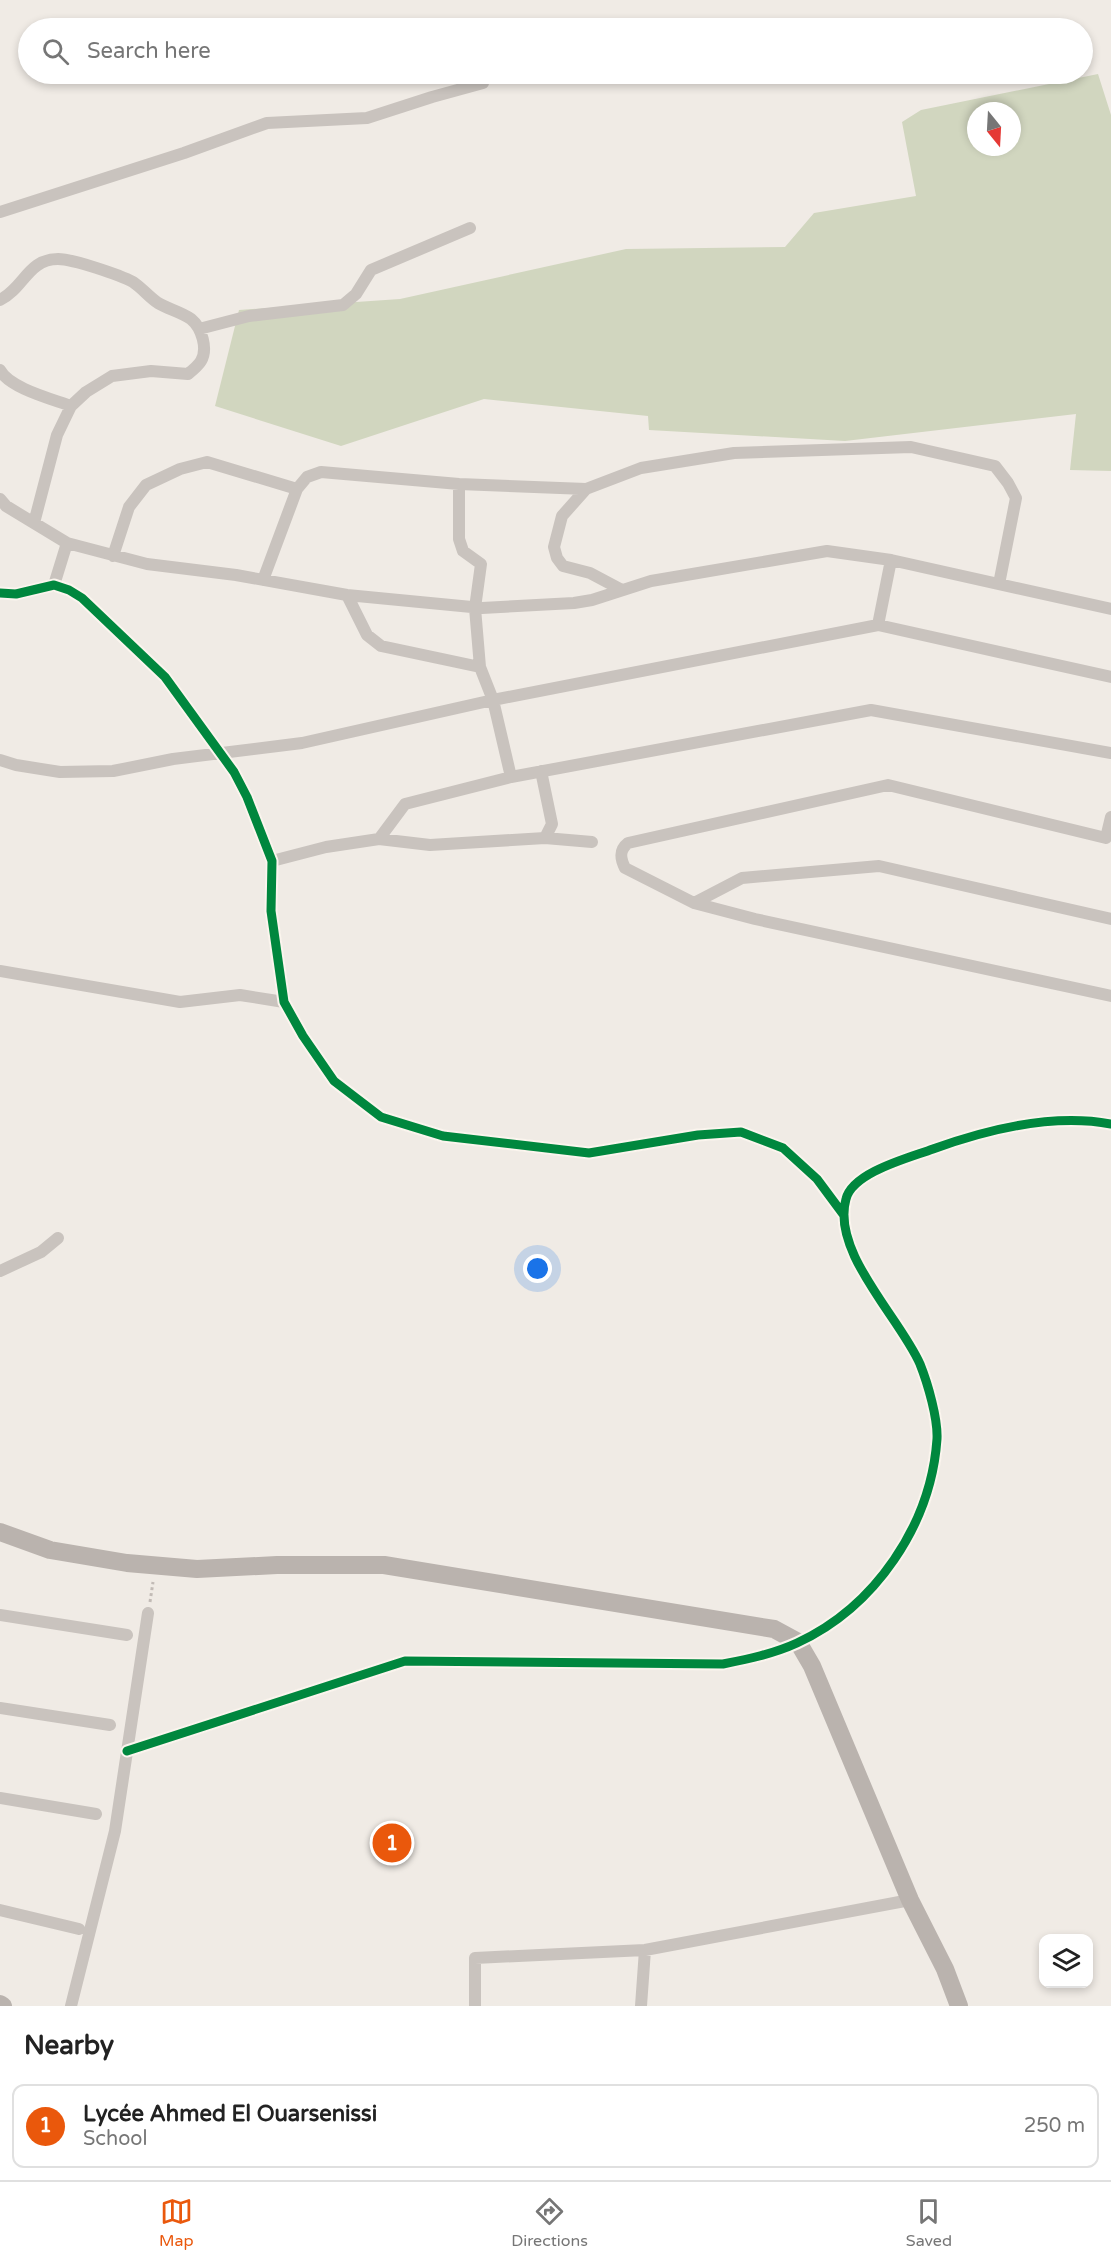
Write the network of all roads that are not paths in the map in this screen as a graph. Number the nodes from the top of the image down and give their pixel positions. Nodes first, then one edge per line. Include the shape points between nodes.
1 (480, 84) edge
2 (0, 212) edge
3 (470, 228) dead end
4 (0, 300) edge
5 (199, 329) junction
6 (0, 370) edge
7 (71, 406) junction
8 (459, 484) junction
9 (297, 489) junction
10 (586, 489) junction
11 (0, 499) edge
12 (34, 523) junction
13 (67, 543) junction
14 (113, 555) junction
15 (891, 560) junction
16 (263, 579) junction
17 (999, 584) junction
18 (54, 585) junction
19 (622, 590) junction
20 (0, 593) edge
21 (347, 595) junction
22 (475, 608) junction
23 (1111, 609) edge
24 (878, 625) junction
25 (480, 667) junction
26 (1111, 677) edge
27 (493, 700) junction
28 (219, 752) junction
29 (1111, 753) edge
30 (0, 760) edge
31 (16, 765) junction
32 (541, 771) junction
33 (0, 772) edge
34 (511, 777) junction
35 (1111, 817) edge
36 (545, 838) junction
37 (379, 839) junction
38 (592, 842) dead end
39 (272, 861) junction
40 (694, 903) junction
41 (1111, 919) edge
42 (0, 971) edge
43 (1111, 996) edge
44 (284, 1002) junction
45 (1111, 1124) edge
46 (843, 1214) junction
47 (58, 1238) dead end
48 (0, 1271) edge
49 (0, 1533) edge
50 (148, 1613) road end
51 (0, 1615) edge
52 (128, 1635) dead end
53 (798, 1642) junction
54 (0, 1708) edge
55 (110, 1725) dead end
56 (127, 1751) junction
57 (0, 1798) edge
58 (96, 1814) dead end
59 (910, 1900) junction
60 (0, 1910) edge
61 (79, 1929) dead end
62 (645, 1950) junction
63 (71, 2006) edge
64 (475, 2006) edge
65 (641, 2006) edge
66 (959, 2006) edge

1 - 2 street via 367,118 267,123
3 - 5 street via 371,270 356,294 343,305 249,316
4 - 5 street via 20,286 29,269 58,259 135,283 159,304 192,320
5 - 7 street via 205,354 188,374 151,371 112,376
6 - 7 street via 3,377 15,384
7 - 12 street via 57,435
8 - 9 street via 321,472 307,477
8 - 10 street
8 - 22 street via 459,539 463,551 481,564
9 - 14 street via 207,462 180,469 146,485 129,507
9 - 16 street
10 - 17 street via 641,468 734,453 911,447 994,466 1016,498
10 - 19 street via 562,516 554,547 557,558 563,566 590,573
11 - 12 street
12 - 13 street
13 - 14 street
13 - 18 street
14 - 16 street via 147,564
15 - 17 street
15 - 19 street via 827,551 651,581
15 - 24 street
16 - 21 street
17 - 23 street
18 - 20 street via 16,594
18 - 28 street via 82,598 165,677
19 - 22 street via 574,603
21 - 22 street
21 - 25 street via 367,635 381,646
22 - 25 street
24 - 26 street
24 - 27 street
25 - 27 street
27 - 28 street via 302,743
27 - 34 street
28 - 31 street via 113,771 60,772
28 - 39 street via 247,797
29 - 32 street via 870,710
30 - 31 street
31 - 33 street
32 - 34 street
32 - 36 street via 552,824
34 - 37 street via 405,804
35 - 40 street via 1106,838 888,785 622,847 625,868
36 - 37 street via 430,844
36 - 38 street
37 - 39 street
39 - 44 street via 271,911
40 - 41 street via 742,878 879,866
40 - 43 street
42 - 44 street via 180,1002 240,995
44 - 46 street via 334,1081 381,1117 442,1136 589,1153 741,1132 783,1148 817,1179
45 - 46 street via 1047,1122 995,1130 940,1146 860,1180 846,1197
46 - 53 street via 844,1230 864,1275 920,1364 937,1438 930,1483 912,1530 894,1562 872,1588 836,1619
47 - 48 street via 40,1252
49 - 53 main road via 50,1550 197,1569 384,1565 774,1629
50 - 56 street
51 - 52 street
53 - 56 street via 760,1657 723,1664 405,1661
53 - 59 main road via 830,1706
54 - 55 street
56 - 63 street via 115,1831
57 - 58 street
59 - 62 street
59 - 66 main road
60 - 61 street
62 - 64 street via 475,1958
62 - 65 street

